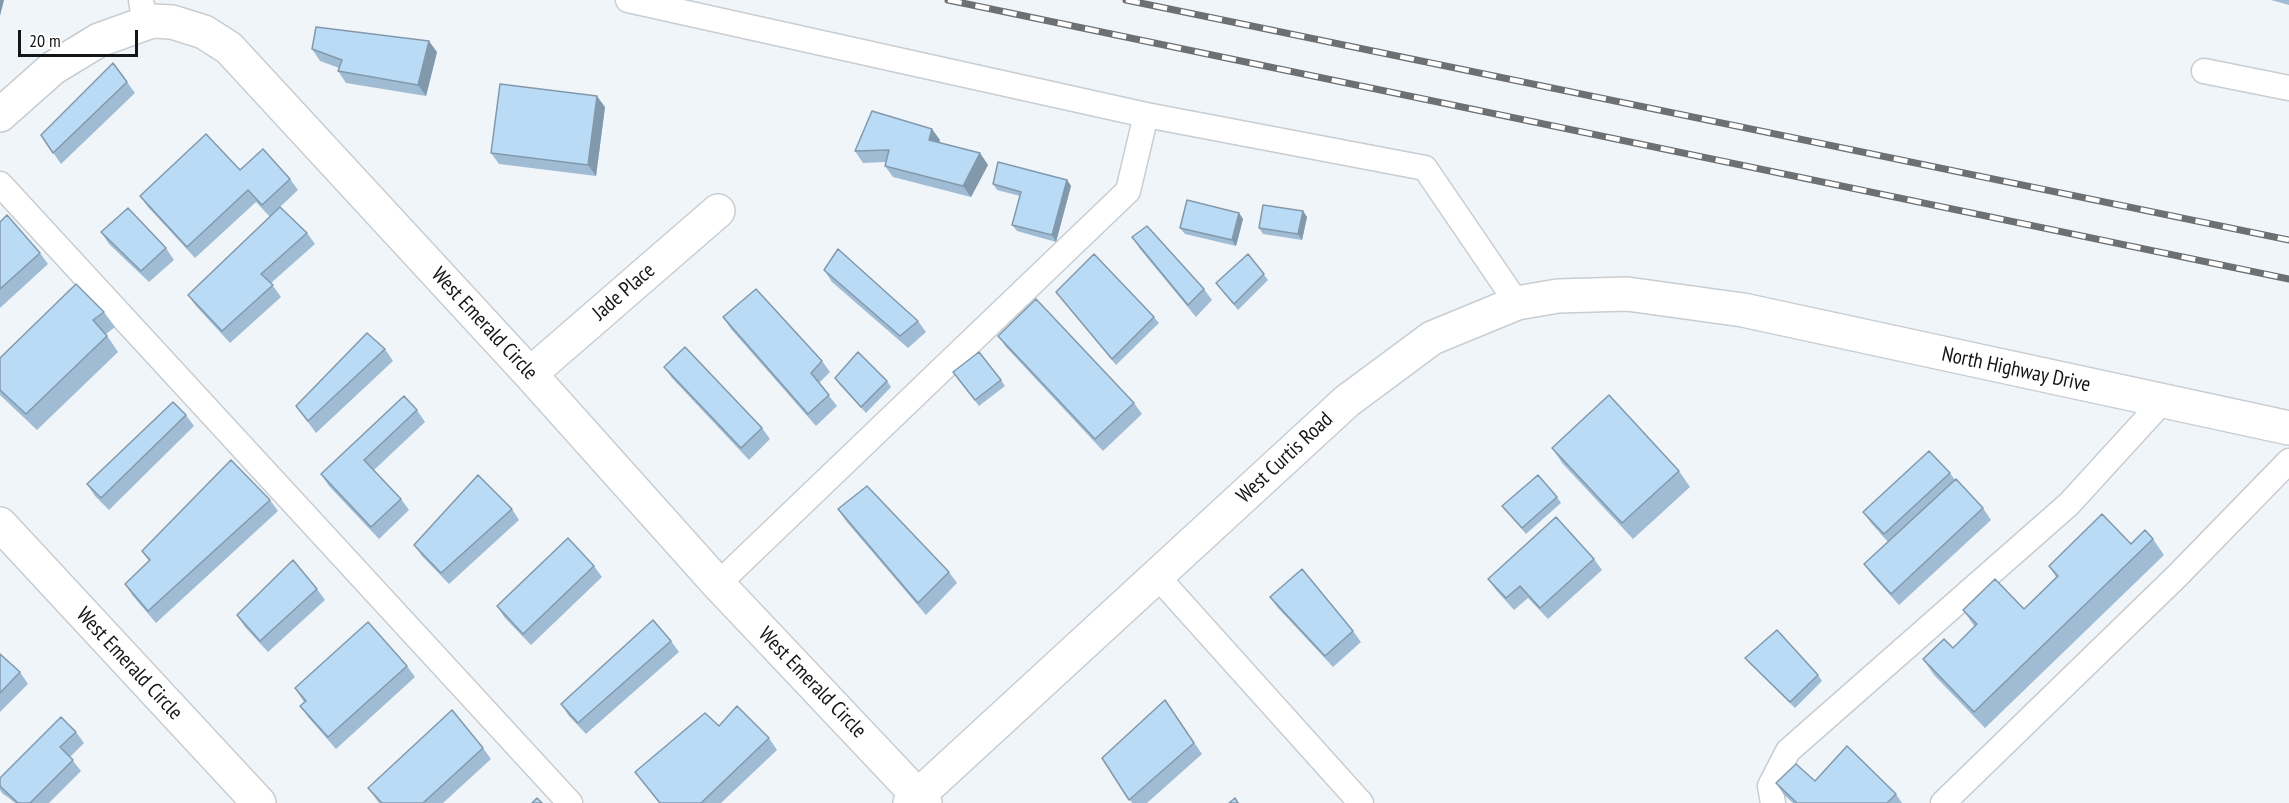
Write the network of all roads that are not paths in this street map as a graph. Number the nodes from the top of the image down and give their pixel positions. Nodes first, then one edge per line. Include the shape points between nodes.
1 (628, 0) edge
2 (143, 12) edge
3 (2204, 70) dead end
4 (2289, 88) edge
5 (0, 115) edge
6 (1146, 116) junction
7 (0, 184) edge
8 (718, 211) dead end
9 (1517, 303) junction
10 (1743, 310) joint
11 (530, 374) junction
12 (2163, 401) junction
13 (2289, 428) edge
14 (2289, 461) edge
15 (0, 524) edge
16 (1156, 576) junction
17 (718, 584) junction
18 (917, 801) edge
19 (259, 803) edge
20 (570, 803) edge
21 (1360, 803) edge
22 (1773, 803) edge
23 (1943, 803) edge

1 - 6 lane
2 - 5 street, West Emerald Circle via 53,68
2 - 11 street, West Emerald Circle via 152,21 172,22 204,32 229,48
3 - 4 lane
6 - 9 lane via 1425,168
6 - 17 lane via 1128,191
7 - 20 lane
8 - 11 street, Jade Place
9 - 10 street, West Curtis Road via 1558,296 1627,294
9 - 16 street, West Curtis Road via 1432,338 1347,401
10 - 12 street, North Highway Drive
11 - 17 street, West Emerald Circle
12 - 13 street, North Highway Drive
12 - 22 lane via 2069,504 1788,751 1770,786
14 - 23 lane via 2178,576
15 - 19 street, West Emerald Circle
16 - 18 street, West Curtis Road
16 - 21 lane
17 - 18 street, West Emerald Circle via 874,747

